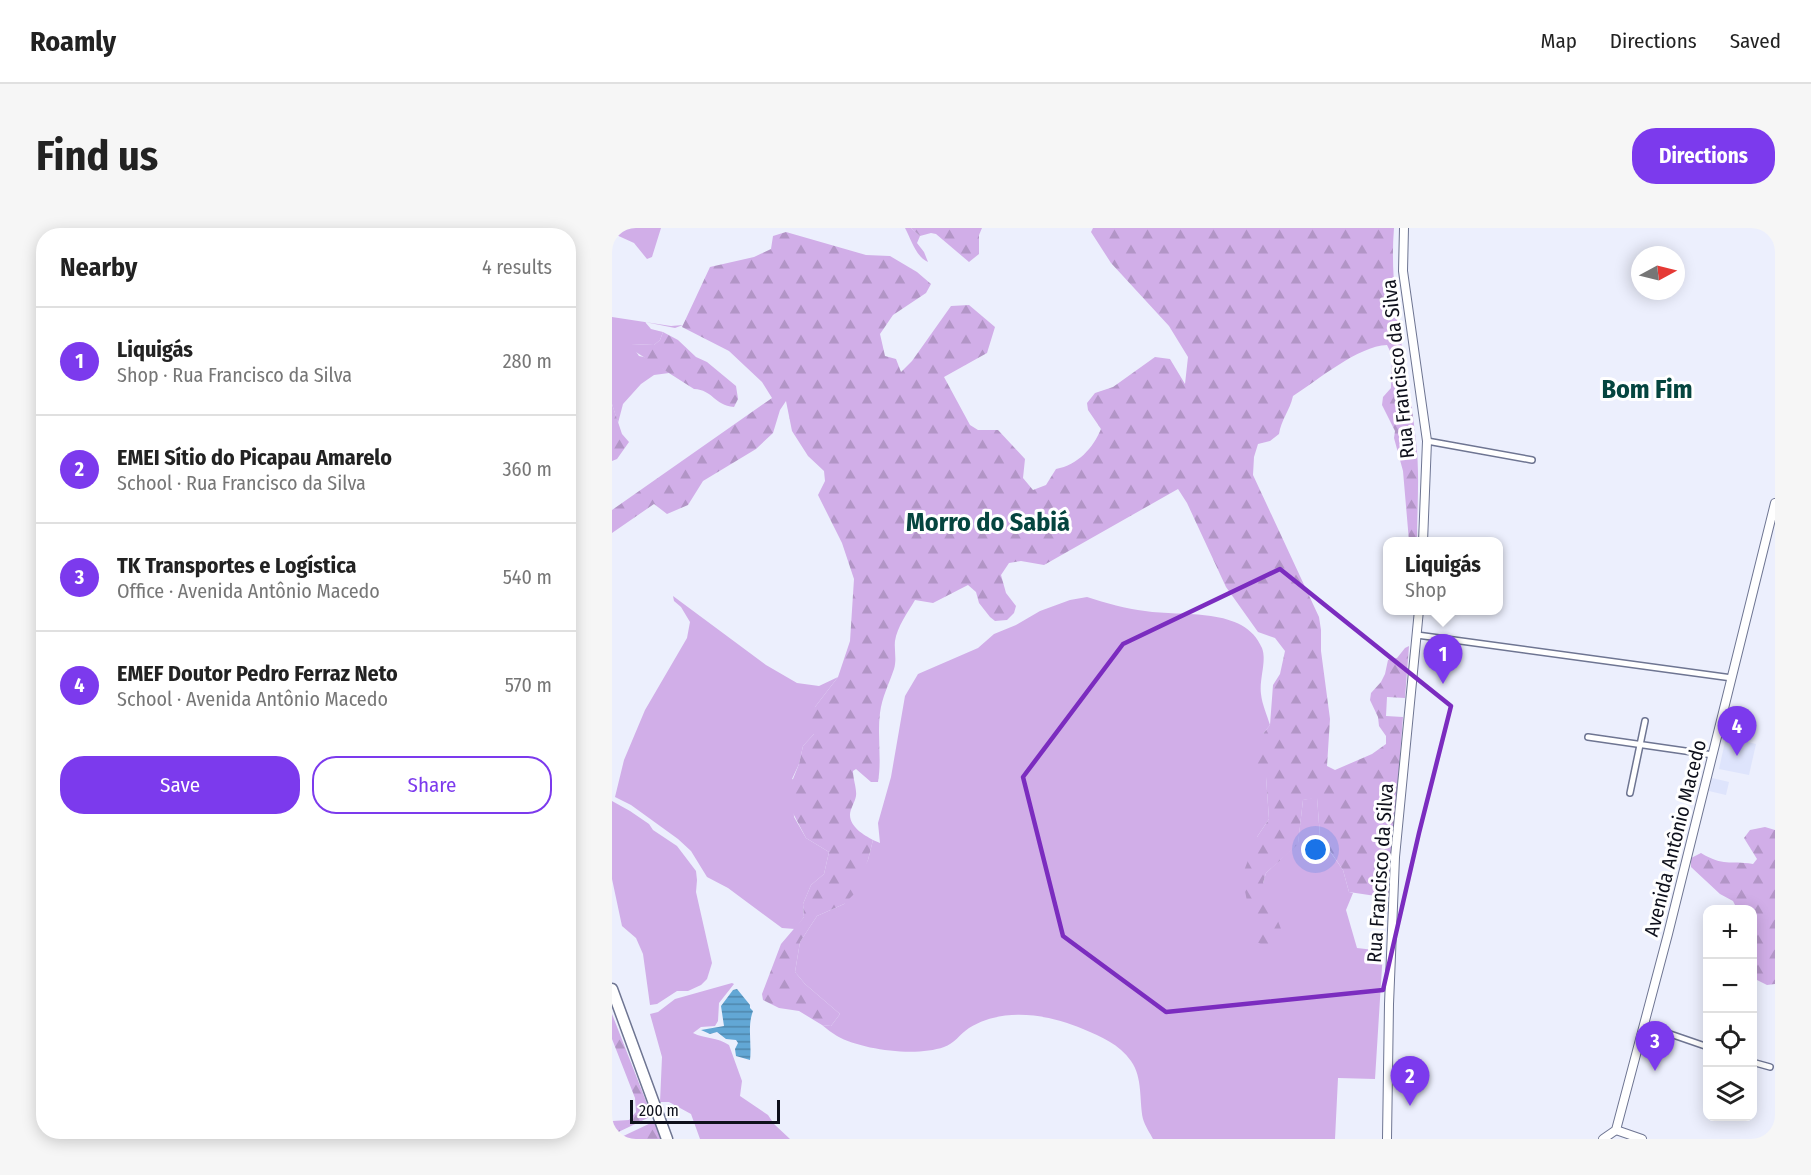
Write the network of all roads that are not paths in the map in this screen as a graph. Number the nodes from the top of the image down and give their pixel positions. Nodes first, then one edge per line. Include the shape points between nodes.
1 (1404, 228) edge
2 (1426, 441) junction
3 (1532, 460) dead end
4 (1775, 503) edge
5 (1423, 537) edge
6 (1419, 615) edge
7 (1417, 634) junction
8 (1732, 678) junction
9 (1645, 721) dead end
10 (1588, 737) dead end
11 (1640, 744) junction
12 (1713, 755) junction
13 (1630, 793) dead end
14 (612, 989) edge
15 (1644, 1025) junction
16 (1703, 1046) edge
17 (1757, 1063) edge
18 (1770, 1067) dead end
19 (1616, 1131) junction
20 (667, 1139) edge
21 (1387, 1139) edge
22 (1603, 1139) edge
23 (1642, 1139) edge

1 - 2 main road, Rua Francisco da Silva via 1403,271
2 - 3 street
2 - 5 main road, Rua Francisco da Silva
4 - 8 main road, Avenida Antônio Macedo
6 - 7 main road, Rua Francisco da Silva
7 - 8 street
7 - 21 main road, Rua Francisco da Silva via 1395,856
8 - 12 main road, Avenida Antônio Macedo
9 - 11 street
10 - 11 street
11 - 12 street
11 - 13 street
12 - 15 main road, Avenida Antônio Macedo
14 - 20 highway
15 - 16 street
15 - 19 main road, Avenida Antônio Macedo
17 - 18 street
19 - 22 main road
19 - 23 main road

